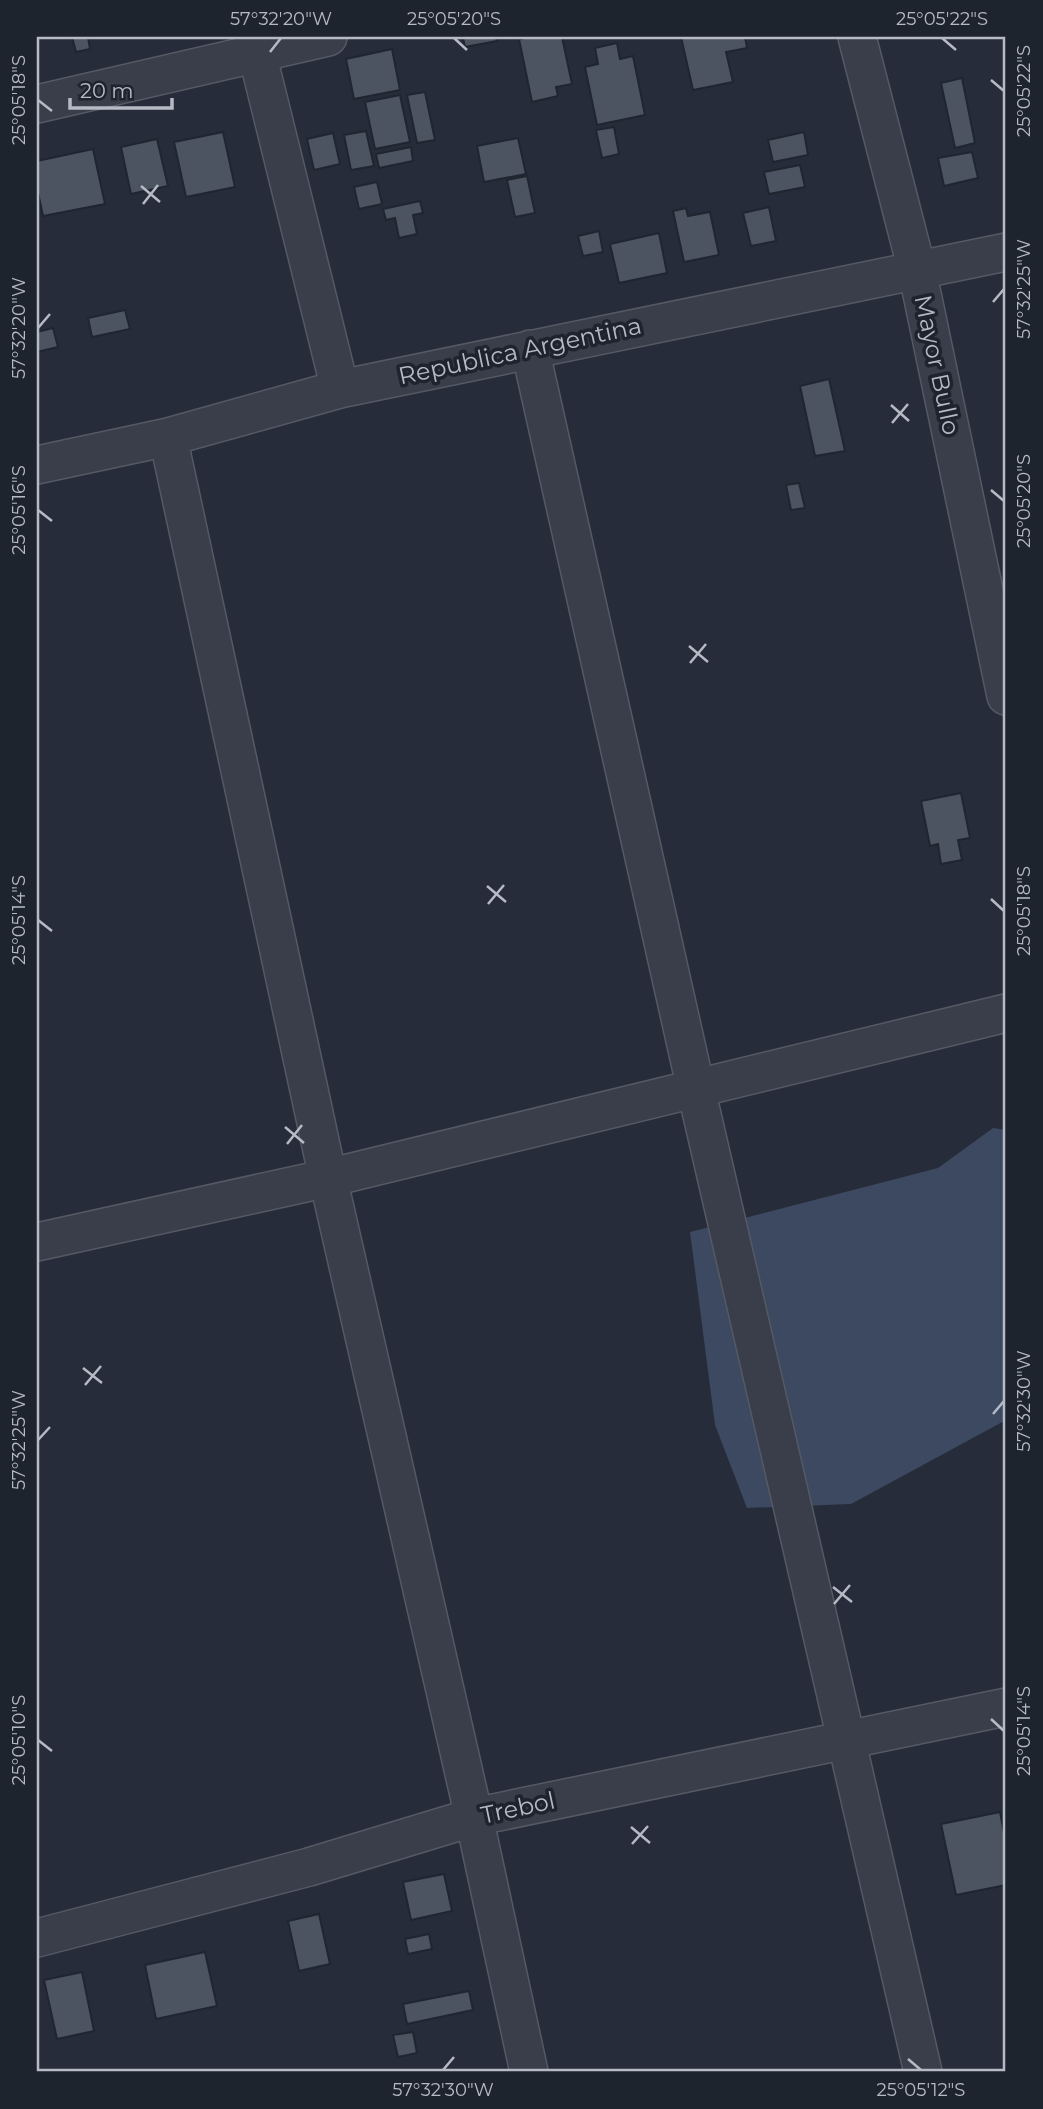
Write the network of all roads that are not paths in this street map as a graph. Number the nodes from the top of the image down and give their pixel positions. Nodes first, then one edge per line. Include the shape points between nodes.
1 (328, 37) edge
2 (857, 37) edge
3 (255, 44) edge
4 (37, 104) edge
5 (1006, 252) edge
6 (917, 270) junction
7 (530, 349) junction
8 (340, 388) junction
9 (168, 437) junction
10 (37, 465) edge
11 (1006, 696) edge
12 (1006, 1013) edge
13 (696, 1089) junction
14 (328, 1178) junction
15 (37, 1242) edge
16 (1006, 1707) edge
17 (845, 1740) junction
18 (474, 1817) junction
19 (37, 1938) edge
20 (529, 2072) edge
21 (923, 2072) edge

1 - 3 street
2 - 6 street, Mayor Bullo
3 - 4 street
3 - 8 street
5 - 6 street, Republica Argentina
6 - 7 street, Republica Argentina
6 - 11 street, Mayor Bullo
7 - 8 street, Republica Argentina
7 - 13 street
8 - 9 street, Republica Argentina
9 - 10 street, Republica Argentina
9 - 14 street
12 - 13 street
13 - 14 street
13 - 17 street
14 - 15 street
14 - 18 street
16 - 17 street, Trebol
17 - 18 street, Trebol
17 - 21 street
18 - 19 street, Trebol via 309,1867
18 - 20 street

